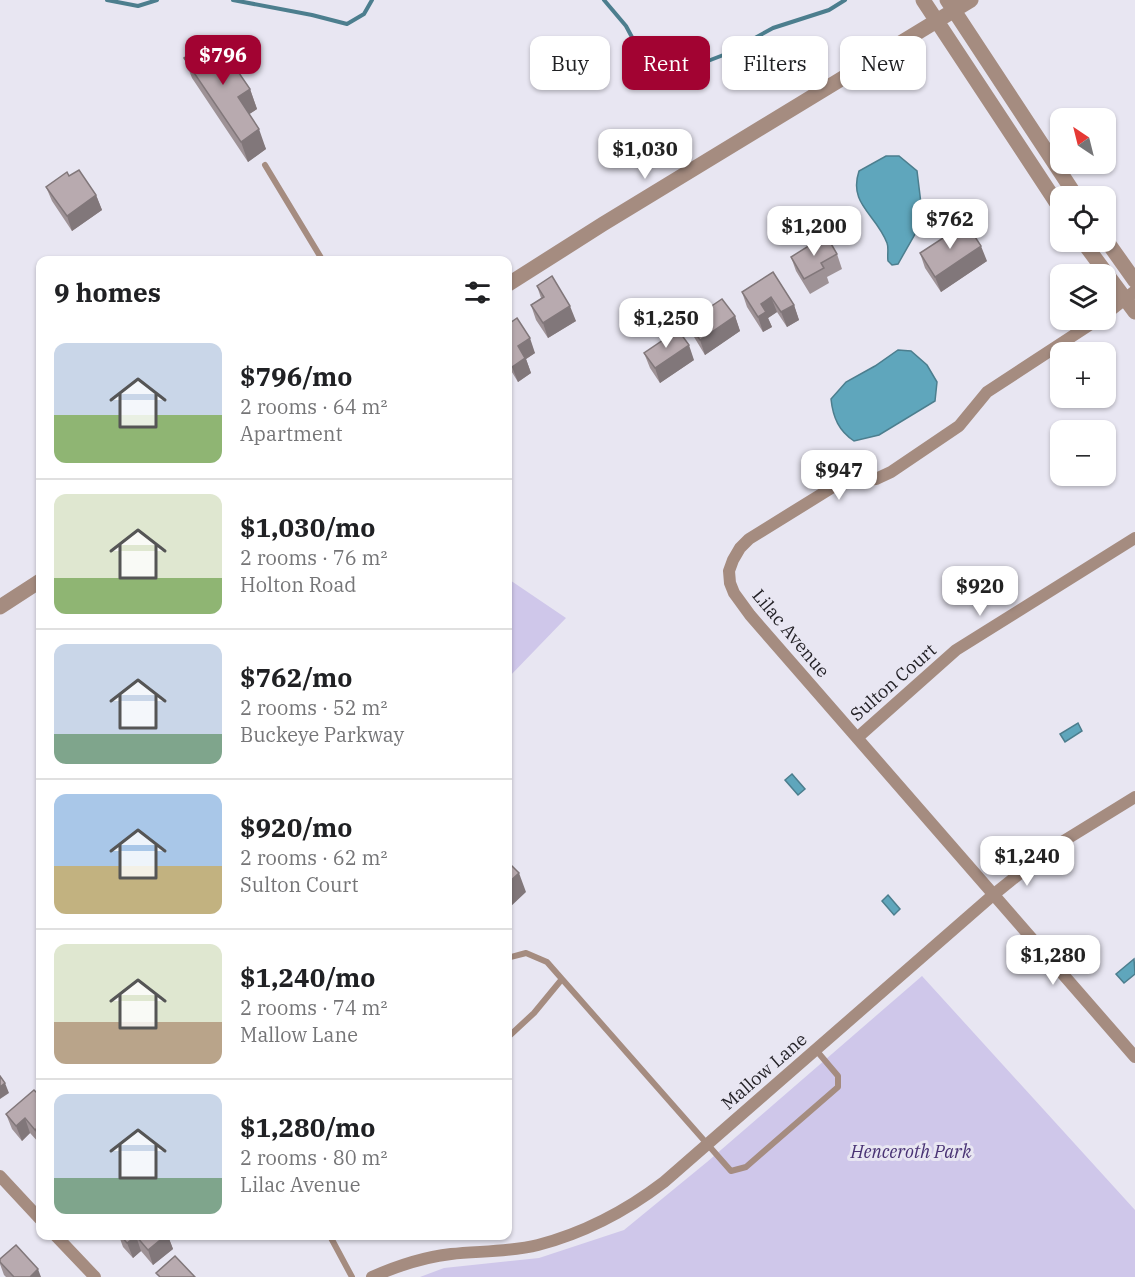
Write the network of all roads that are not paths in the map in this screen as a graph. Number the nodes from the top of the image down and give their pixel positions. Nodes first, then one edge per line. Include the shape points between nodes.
1 (923, 0) edge
2 (971, 0) edge
3 (951, 5) edge
4 (937, 21) junction
5 (266, 165) dead end
6 (1069, 186) edge
7 (1050, 193) edge
8 (1092, 252) edge
9 (1114, 252) edge
10 (320, 256) edge
11 (1135, 281) edge
12 (512, 282) edge
13 (1130, 295) edge
14 (1116, 306) edge
15 (1135, 312) edge
16 (1082, 330) edge
17 (1135, 538) edge
18 (36, 584) edge
19 (0, 607) edge
20 (856, 738) junction
21 (1135, 797) edge
22 (993, 895) junction
23 (512, 957) edge
24 (562, 979) junction
25 (512, 1033) edge
26 (815, 1050) junction
27 (1135, 1057) edge
28 (708, 1144) junction
29 (0, 1176) edge
30 (36, 1215) edge
31 (60, 1240) edge
32 (332, 1240) edge
33 (95, 1277) edge
34 (352, 1277) edge
35 (372, 1277) edge

1 - 4 street
2 - 3 street
3 - 4 street
3 - 6 street
4 - 7 street
4 - 12 street
5 - 10 lane
8 - 13 street
9 - 11 street
13 - 14 street
13 - 15 street
16 - 20 street, Lilac Avenue via 987,392 959,426 941,440 876,479 846,482 822,493 749,539 733,560 729,571 734,593
17 - 20 street, Sulton Court via 956,650
18 - 19 street
20 - 22 street, Lilac Avenue
21 - 22 street, Mallow Lane via 1049,850
22 - 26 street, Mallow Lane
22 - 27 street, Lilac Avenue
23 - 24 lane via 526,953 547,962
24 - 25 lane
24 - 28 lane
26 - 28 street, Mallow Lane
26 - 28 lane via 838,1076 838,1087 746,1167 731,1171
28 - 35 street, Mallow Lane via 639,1201 580,1231 537,1245 447,1254
29 - 30 street
31 - 33 street
32 - 34 lane

